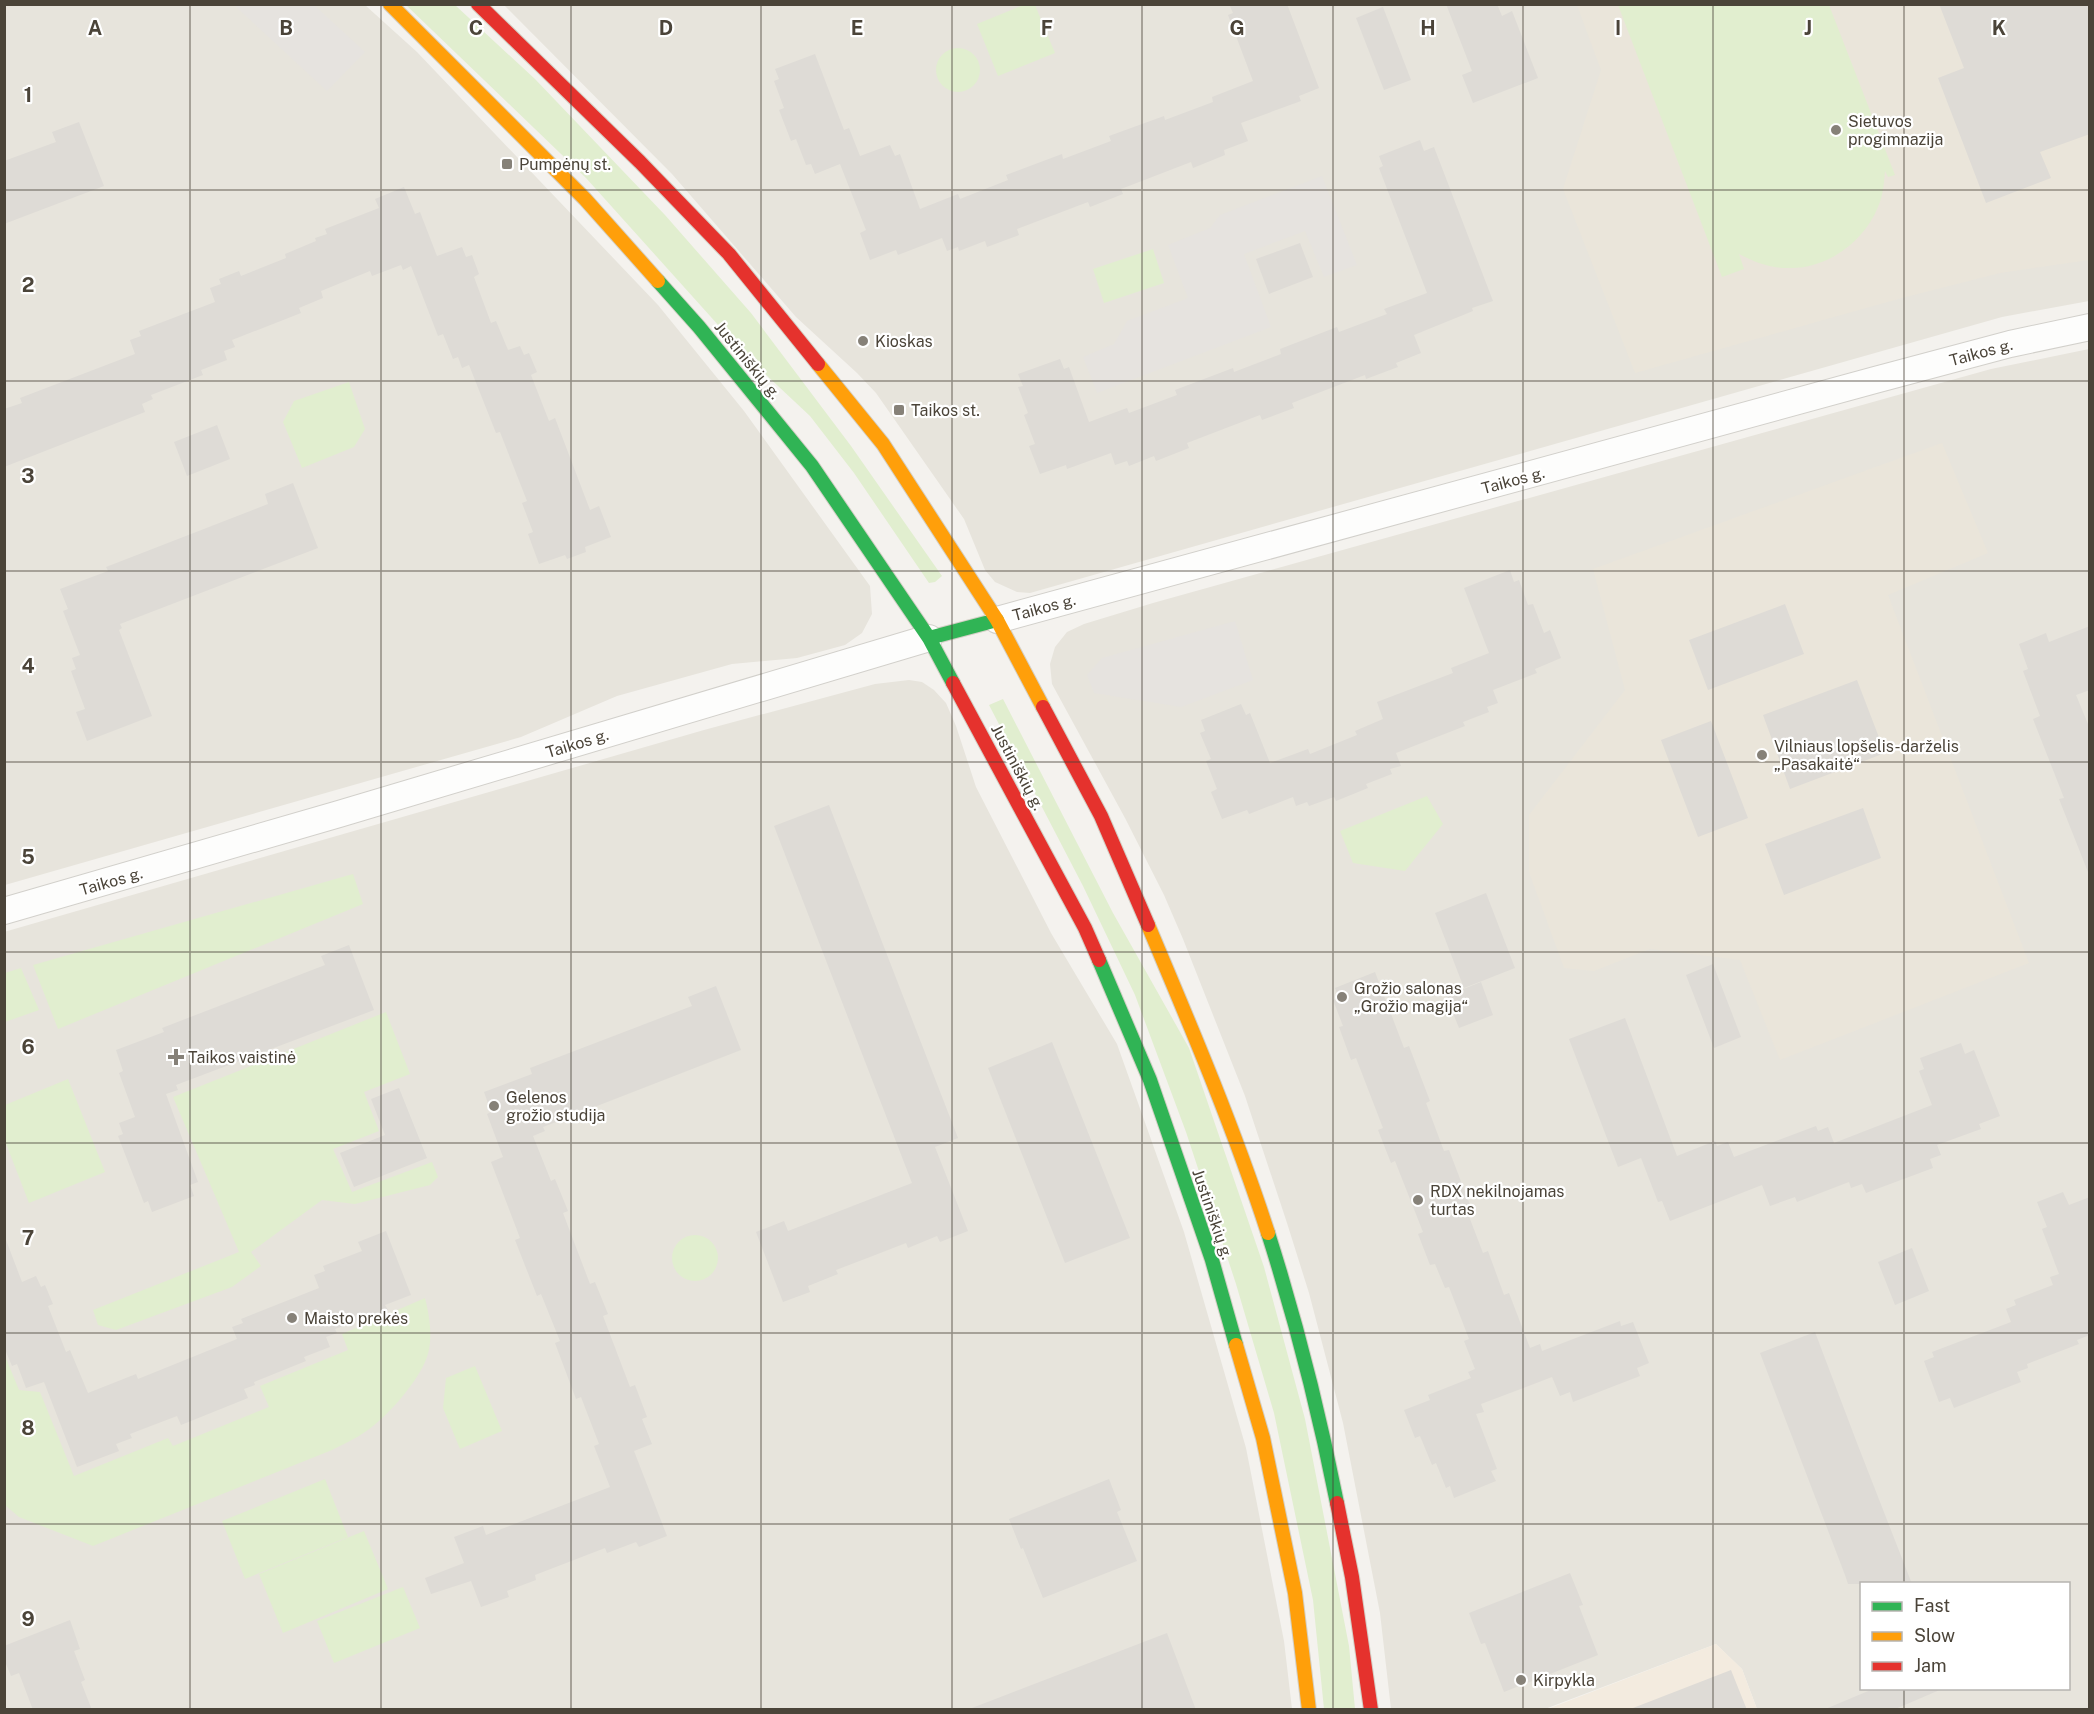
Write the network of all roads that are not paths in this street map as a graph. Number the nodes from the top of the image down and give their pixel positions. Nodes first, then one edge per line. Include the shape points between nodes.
1 (390, 4) edge
2 (478, 4) edge
3 (2090, 327) edge
4 (997, 620) junction
5 (929, 638) junction
6 (4, 911) edge
7 (1309, 1710) edge
8 (1371, 1710) edge

1 - 5 main road, Justiniškių g. via 585,200 699,327 812,466
2 - 4 main road via 729,254 884,444
3 - 4 street, Taikos g. via 1875,380
4 - 5 main road, Taikos g.
4 - 8 main road via 1101,816 1245,1163 1283,1280 1323,1432 1352,1577
5 - 6 street, Taikos g.
5 - 7 main road, Justiniškių g. via 1085,928 1150,1080 1212,1260 1263,1438 1295,1593

